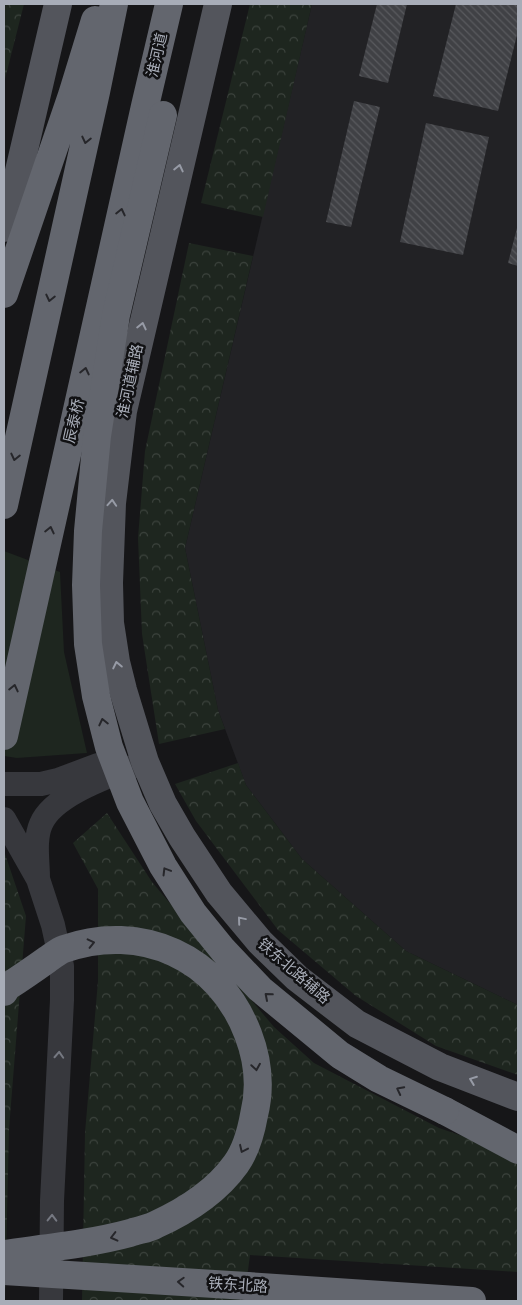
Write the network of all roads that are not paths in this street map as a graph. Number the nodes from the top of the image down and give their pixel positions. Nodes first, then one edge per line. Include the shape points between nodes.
1 (58, 4) edge
2 (100, 4) edge
3 (114, 4) edge
4 (169, 4) edge
5 (173, 4) edge
6 (218, 4) edge
7 (84, 94) junction
8 (154, 110) junction
9 (4, 228) edge
10 (4, 294) edge
11 (4, 506) edge
12 (4, 736) edge
13 (143, 755) junction
14 (4, 784) edge
15 (4, 819) edge
16 (38, 879) junction
17 (4, 992) edge
18 (518, 1098) edge
19 (444, 1111) junction
20 (518, 1131) edge
21 (518, 1150) edge
22 (4, 1254) edge
23 (4, 1271) edge
24 (51, 1301) edge
25 (472, 1301) edge

1 - 9 main road
2 - 7 highway
3 - 7 highway
4 - 8 highway, 淮河道
5 - 8 highway
13 -> 6 main road, 淮河道辅路 via 118,671 110,623 108,583 115,470 123,411
7 - 10 highway
7 -> 11 highway
12 -> 8 highway, 辰泰桥
19 -> 8 highway, bridge via 340,1055 260,989 223,950 193,913 163,866 130,802 108,747 88,644 88,531 96,436
13 - 14 street via 41,784
13 - 16 street via 70,794 53,808 41,823 37,839
18 -> 13 main road, 铁东北路辅路 via 440,1067 357,1024 297,978 260,942 219,893 163,804
15 - 16 street
24 -> 16 street via 62,966
17 -> 22 highway, bridge via 62,950 104,940 149,943 184,956 222,988 244,1025 255,1058 258,1084 250,1135 236,1163 212,1190 186,1209 154,1226 110,1238
19 - 20 highway
19 - 21 highway
25 -> 23 highway, 铁东北路, bridge

